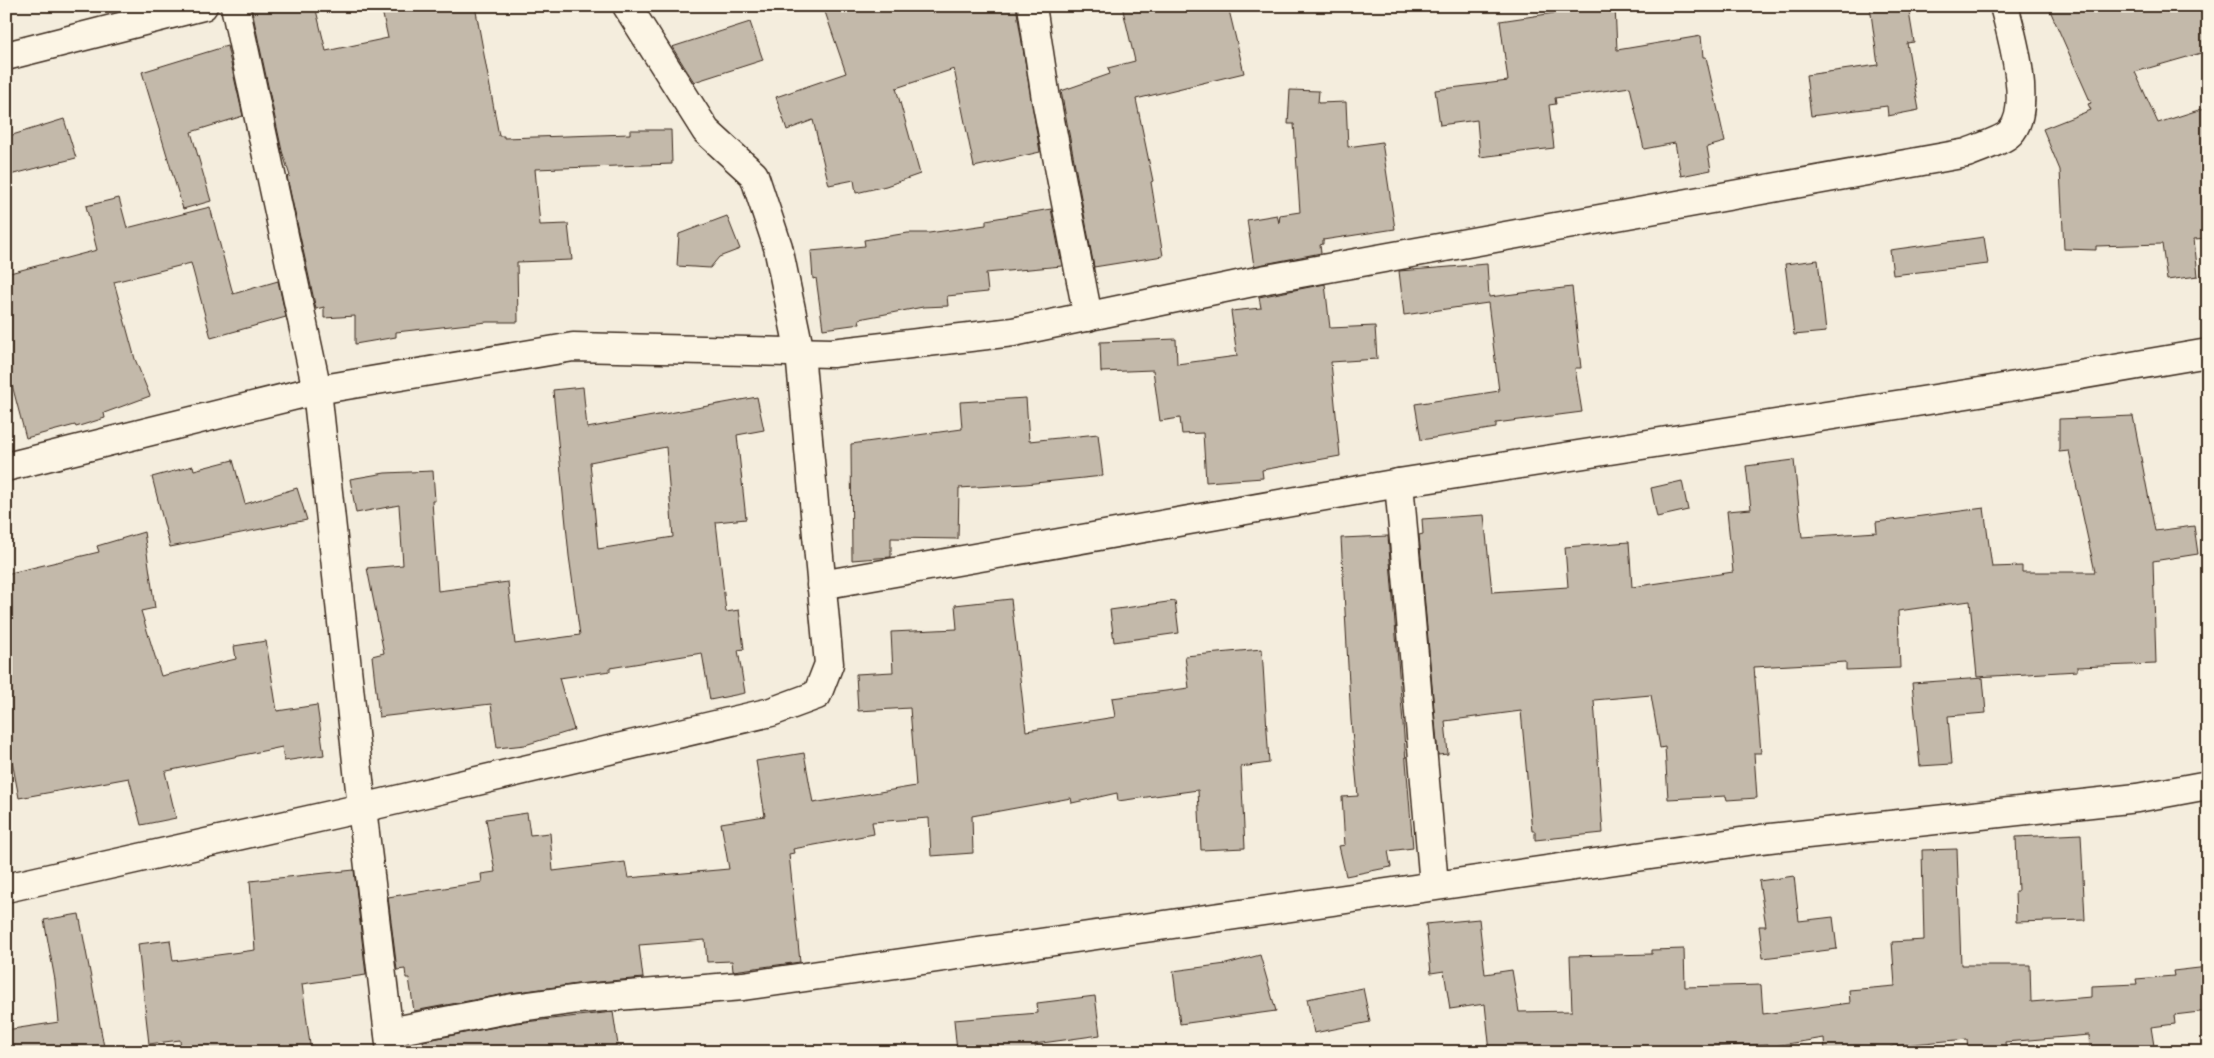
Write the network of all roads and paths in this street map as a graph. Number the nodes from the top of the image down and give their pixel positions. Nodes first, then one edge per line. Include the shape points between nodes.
1 (203, 6) edge
2 (236, 6) edge
3 (627, 6) edge
4 (1032, 6) edge
5 (2004, 6) edge
6 (6, 56) edge
7 (1088, 316) junction
8 (800, 353) junction
9 (2208, 353) edge
10 (317, 390) junction
11 (6, 467) edge
12 (1398, 482) junction
13 (821, 585) junction
14 (2208, 785) edge
15 (362, 808) junction
16 (1434, 885) junction
17 (6, 888) edge
18 (390, 1042) edge

1 - 6 street
2 - 10 street
3 - 8 street via 706,131 754,175 778,247
4 - 7 street via 1046,99
5 - 7 street via 2016,48 2021,113 2009,134 1967,153 1267,279
7 - 8 street via 1014,332 832,353
8 - 10 street via 573,347
8 - 13 street
9 - 12 street
10 - 11 street
10 - 15 street
12 - 13 street
12 - 16 street
13 - 15 street via 829,664 817,695 771,712
14 - 16 street via 2137,798 1760,839
15 - 17 street
15 - 18 street
16 - 18 street via 753,985 579,998 513,1008

